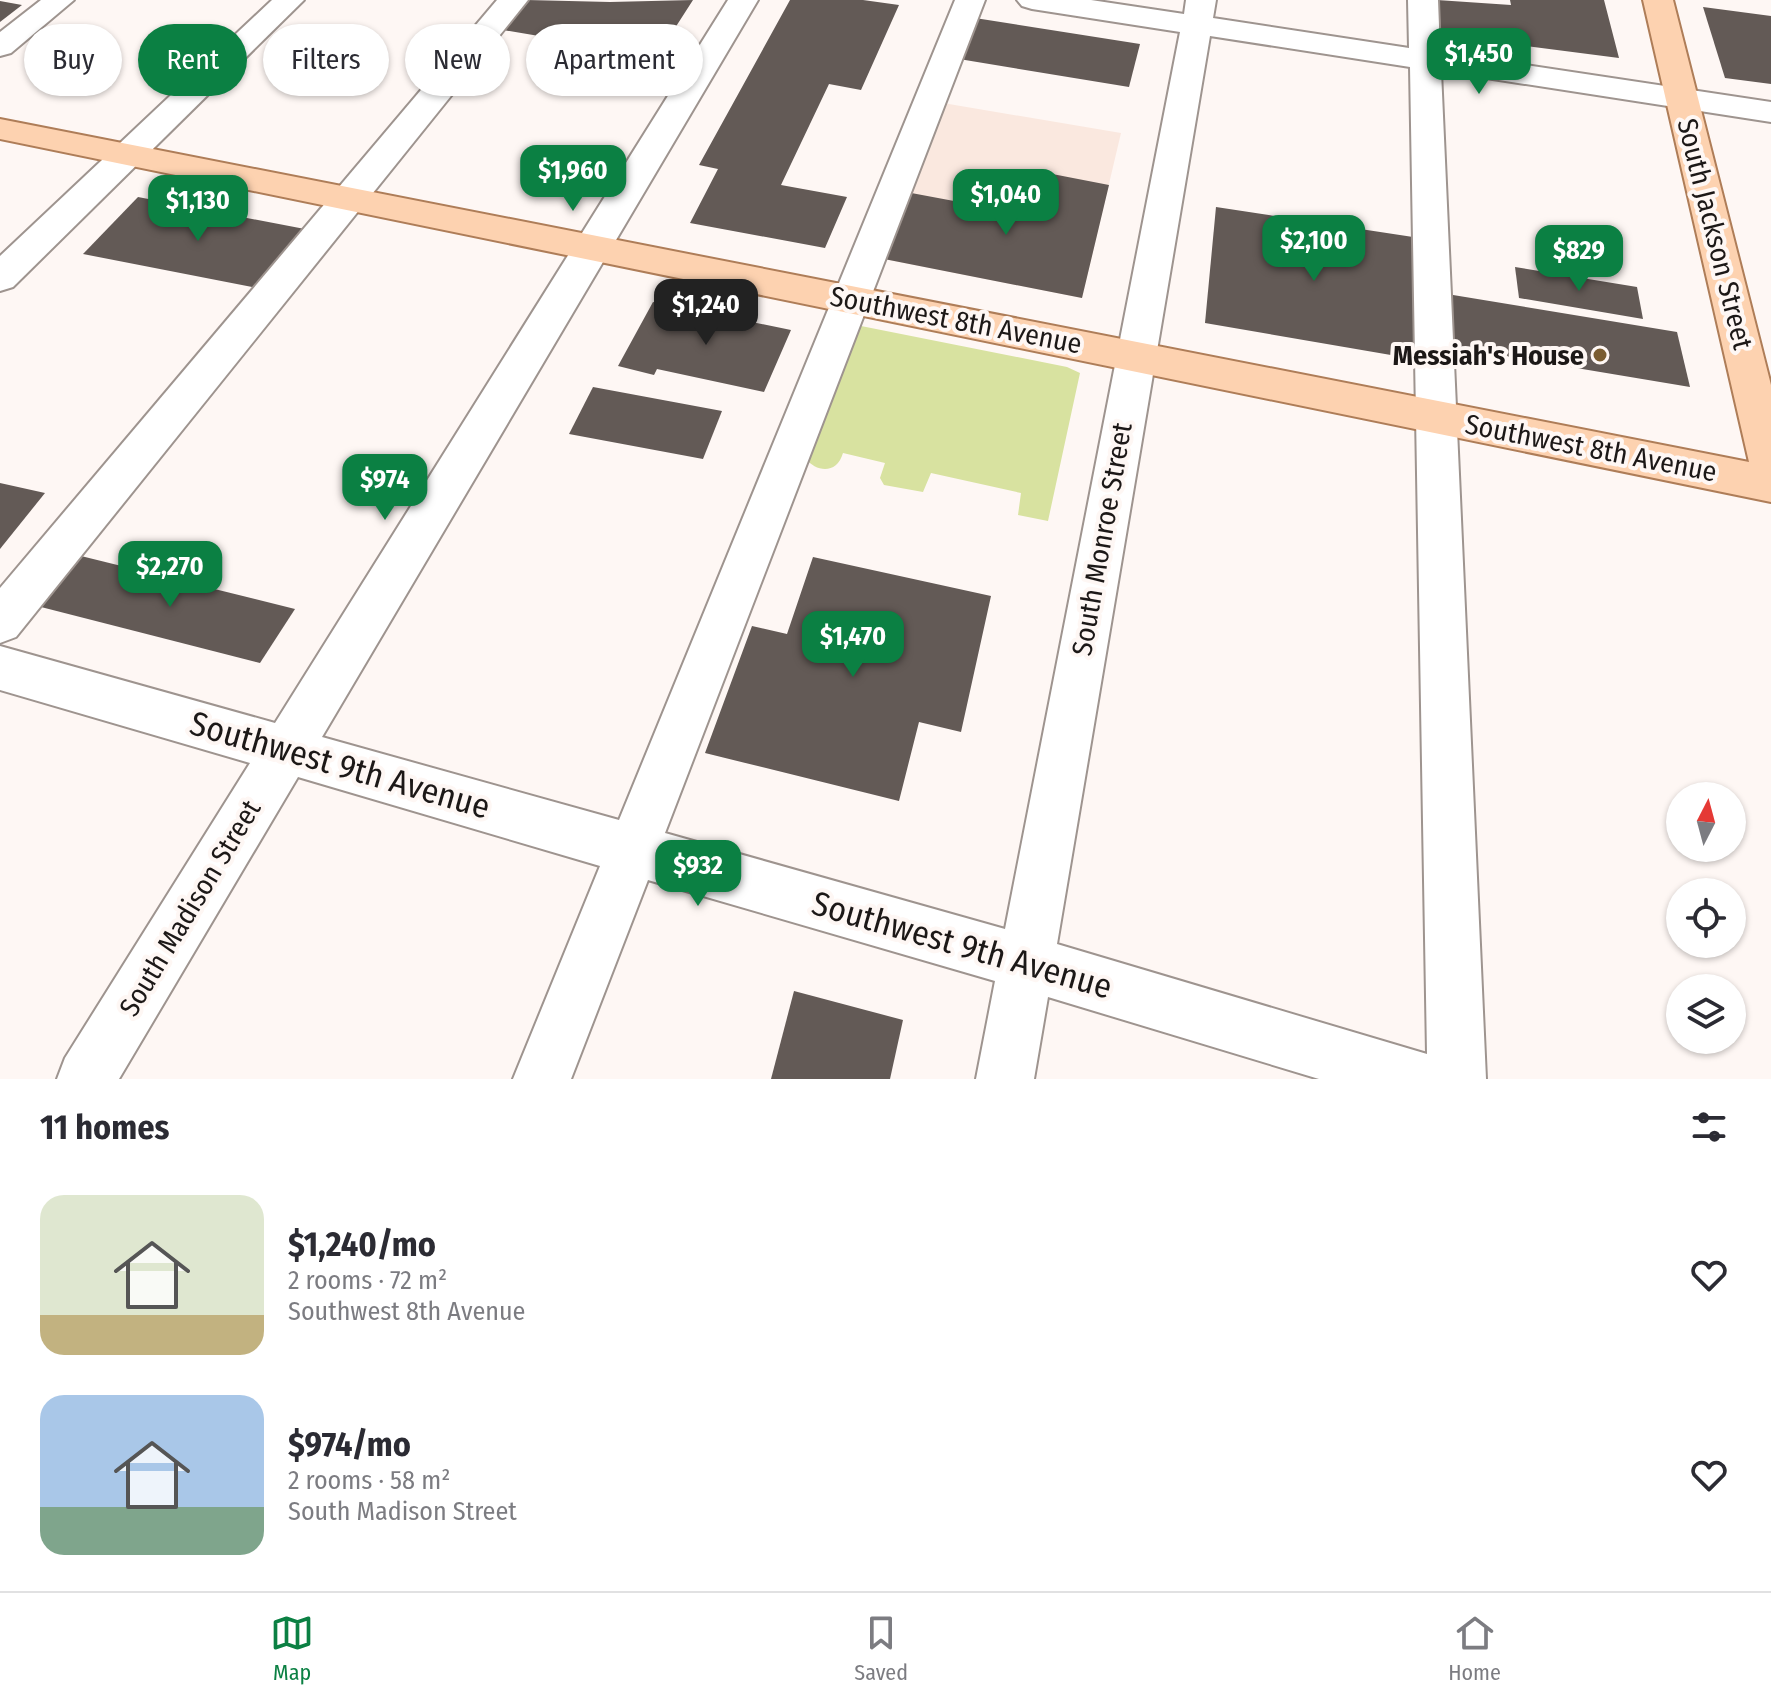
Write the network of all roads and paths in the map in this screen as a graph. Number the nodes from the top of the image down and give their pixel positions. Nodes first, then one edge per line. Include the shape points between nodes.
1 (59, 0) edge
2 (289, 0) edge
3 (513, 0) edge
4 (743, 0) edge
5 (970, 0) edge
6 (1032, 0) edge
7 (1423, 0) edge
8 (1658, 0) edge
9 (1198, 13) edge
10 (0, 47) edge
11 (1424, 60) junction
12 (1682, 99) junction
13 (1771, 112) edge
14 (0, 129) edge
15 (128, 154) junction
16 (350, 199) junction
17 (593, 247) junction
18 (0, 278) edge
19 (850, 299) junction
20 (1134, 356) junction
21 (1437, 417) junction
22 (1771, 467) edge
23 (1771, 484) edge
24 (0, 622) edge
25 (0, 668) edge
26 (286, 749) junction
27 (633, 849) junction
28 (1027, 963) junction
29 (86, 1079) edge
30 (542, 1079) edge
31 (1005, 1079) edge
32 (1416, 1079) edge
33 (1457, 1079) edge

1 - 10 street
2 - 15 street
3 - 16 street
4 - 17 street, South Madison Street
5 - 19 street
6 - 9 street
7 - 11 street
8 - 12 main road, South Jackson Street
9 - 11 street
9 - 20 street, South Monroe Street
11 - 12 street
11 - 21 street
12 - 13 street
12 - 22 main road, South Jackson Street
14 - 15 main road, Southwest 8th Avenue
15 - 16 main road, Southwest 8th Avenue
15 - 18 street
16 - 17 main road, Southwest 8th Avenue
16 - 24 street
17 - 19 main road, Southwest 8th Avenue
17 - 26 street, South Madison Street
19 - 20 main road, Southwest 8th Avenue
19 - 27 street
20 - 21 main road, Southwest 8th Avenue
20 - 28 street, South Monroe Street
21 - 23 main road, Southwest 8th Avenue
21 - 33 street
25 - 26 street, Southwest 9th Avenue
26 - 27 street, Southwest 9th Avenue
26 - 29 street, South Madison Street
27 - 28 street, Southwest 9th Avenue
27 - 30 street
28 - 31 street, South Monroe Street
28 - 32 street, Southwest 9th Avenue

